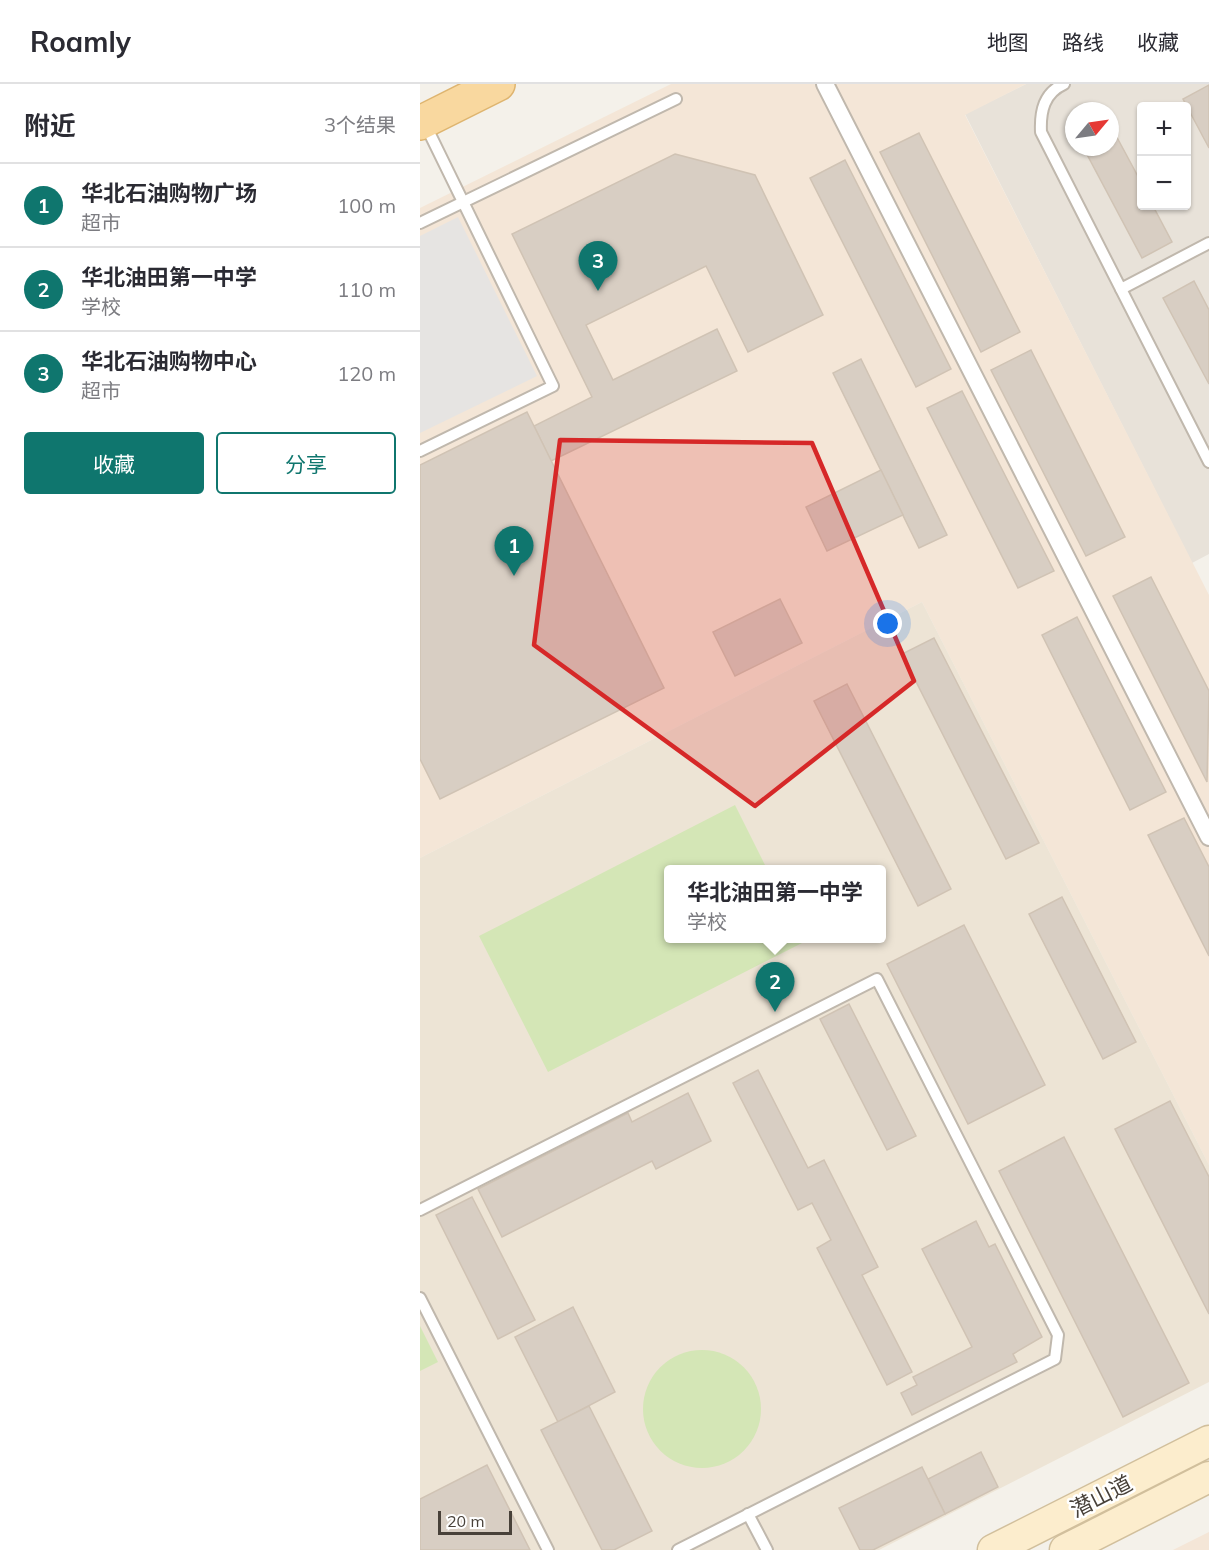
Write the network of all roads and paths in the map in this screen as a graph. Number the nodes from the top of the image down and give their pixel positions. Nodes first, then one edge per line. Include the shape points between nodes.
1 (498, 84) edge
2 (825, 84) edge
3 (1064, 84) edge
4 (676, 99) dead end
5 (422, 122) edge
6 (463, 202) junction
7 (420, 224) edge
8 (1209, 243) edge
9 (1121, 289) junction
10 (420, 451) edge
11 (1209, 462) edge
12 (1209, 837) edge
13 (420, 1210) edge
14 (420, 1298) edge
15 (1209, 1441) edge
16 (1209, 1477) edge
17 (748, 1514) junction
18 (548, 1550) edge
19 (678, 1550) edge
20 (767, 1550) edge
21 (993, 1550) edge
22 (1065, 1550) edge

1 - 5 main road
2 - 12 street
3 - 9 lane via 1052,90 1040,113 1041,132
4 - 6 lane
5 - 6 lane
6 - 7 lane
6 - 10 lane via 553,386
8 - 9 lane
9 - 11 lane
13 - 17 lane via 877,979 1058,1335 1055,1359
14 - 18 lane
15 - 21 main road, 潜山道
16 - 22 main road, 潜山道
17 - 19 lane
17 - 20 lane

